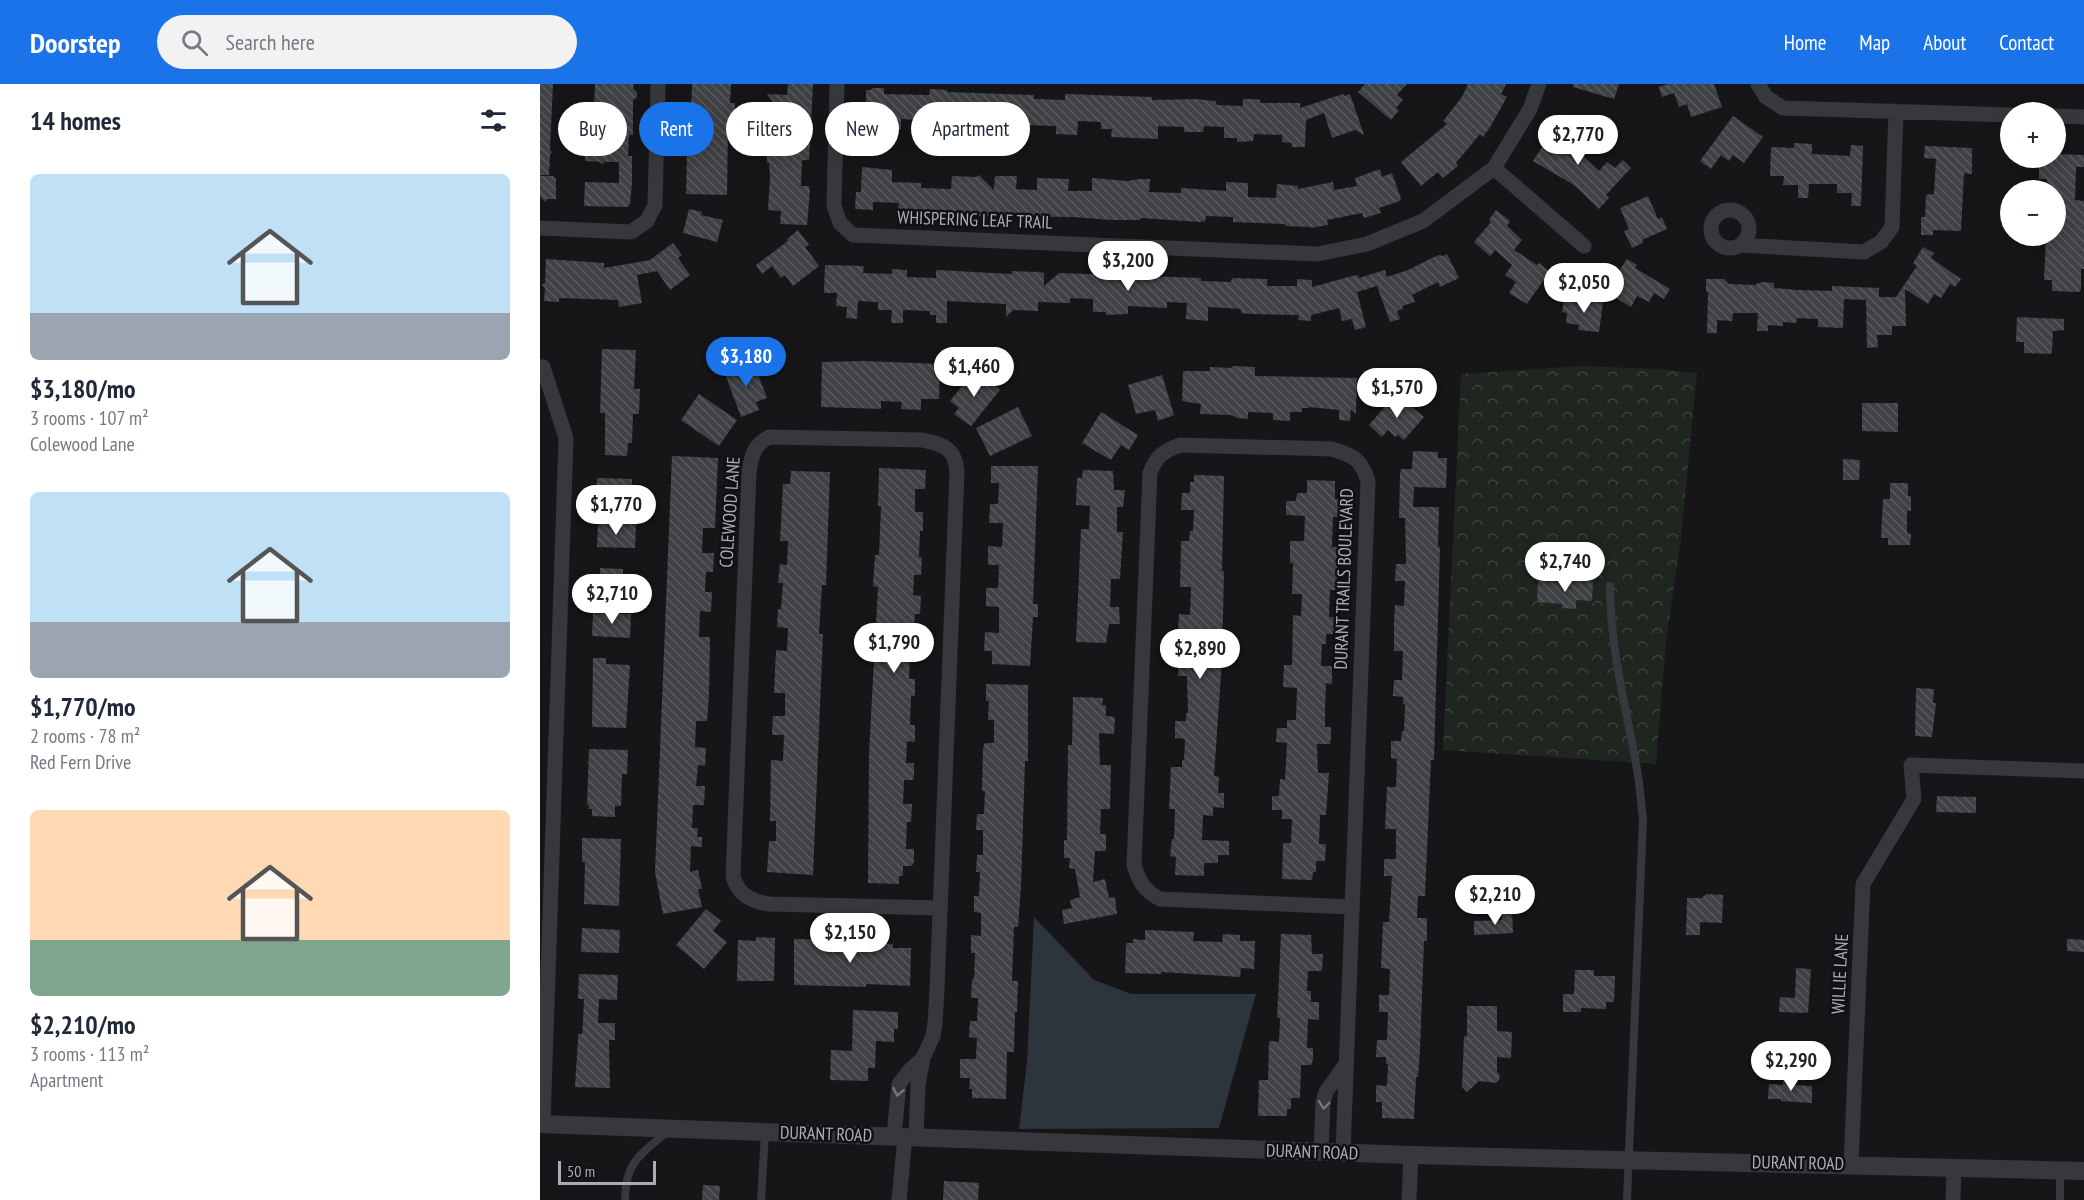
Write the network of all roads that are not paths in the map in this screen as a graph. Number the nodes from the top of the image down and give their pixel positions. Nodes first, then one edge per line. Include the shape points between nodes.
1 (658, 84) edge
2 (837, 84) edge
3 (1539, 84) edge
4 (1758, 84) edge
5 (1896, 111) junction
6 (2000, 115) edge
7 (2066, 116) edge
8 (2084, 117) edge
9 (1494, 168) junction
10 (540, 228) edge
11 (1740, 245) dead end
12 (1584, 246) dead end
13 (543, 367) dead end
14 (1610, 586) dead end
15 (2084, 771) edge
16 (1351, 907) junction
17 (940, 908) junction
18 (543, 1022) edge
19 (923, 1058) junction
20 (1346, 1065) junction
21 (541, 1124) edge
22 (671, 1128) junction
23 (765, 1132) junction
24 (905, 1137) junction
25 (1321, 1152) junction
26 (1342, 1153) junction
27 (1411, 1155) junction
28 (1628, 1160) junction
29 (1851, 1164) junction
30 (1954, 1168) junction
31 (2060, 1170) junction
32 (2084, 1171) edge
33 (625, 1200) edge
34 (761, 1200) edge
35 (900, 1200) edge
36 (1409, 1200) edge
37 (1627, 1200) edge
38 (1953, 1200) edge
39 (2060, 1200) edge

1 - 10 street via 655,205 646,221 631,232
2 - 9 street, WHISPERING LEAF TRAIL via 834,206 840,223 853,235 1317,255 1367,244 1423,221
3 - 9 street, WHISPERING LEAF TRAIL via 1530,109
4 - 5 street via 1766,96 1783,108
5 - 6 street
5 - 11 street via 1892,227 1881,242 1864,252
7 - 8 street
9 - 12 street
13 - 18 street via 566,438
14 - 28 lane via 1610,616 1643,820
15 - 29 street, WILLIE LANE via 1911,765 1914,799 1863,884
16 - 16 street, DURANT TRAILS BOULEVARD via 1368,481 1364,469 1354,456 1332,449 1180,445 1166,450 1155,459 1150,473 1134,865 1140,882 1160,898
16 - 20 street, DURANT TRAILS BOULEVARD
17 - 17 street, COLEWOOD LANE via 956,460 944,446 923,440 769,437 754,450 749,473 735,883 749,899 769,904
17 - 19 street, COLEWOOD LANE via 935,1023
18 - 21 street
19 - 24 street, COLEWOOD LANE
19 -> 24 street, COLEWOOD LANE via 899,1084
20 -> 25 street via 1323,1102
20 - 26 street, DURANT TRAILS BOULEVARD
21 - 22 street, DURANT ROAD
22 - 23 street, DURANT ROAD
22 - 33 lane via 632,1165
23 - 24 street, DURANT ROAD
23 - 34 lane
24 - 25 street, DURANT ROAD
24 - 35 street, COLEWOOD LANE
25 - 26 street, DURANT ROAD
26 - 27 street, DURANT ROAD
27 - 28 street, DURANT ROAD
27 - 36 street
28 - 29 street, DURANT ROAD
28 - 37 lane
29 - 30 street, DURANT ROAD
30 - 31 street, DURANT ROAD
30 - 38 street
31 - 32 street, DURANT ROAD
31 - 39 lane

